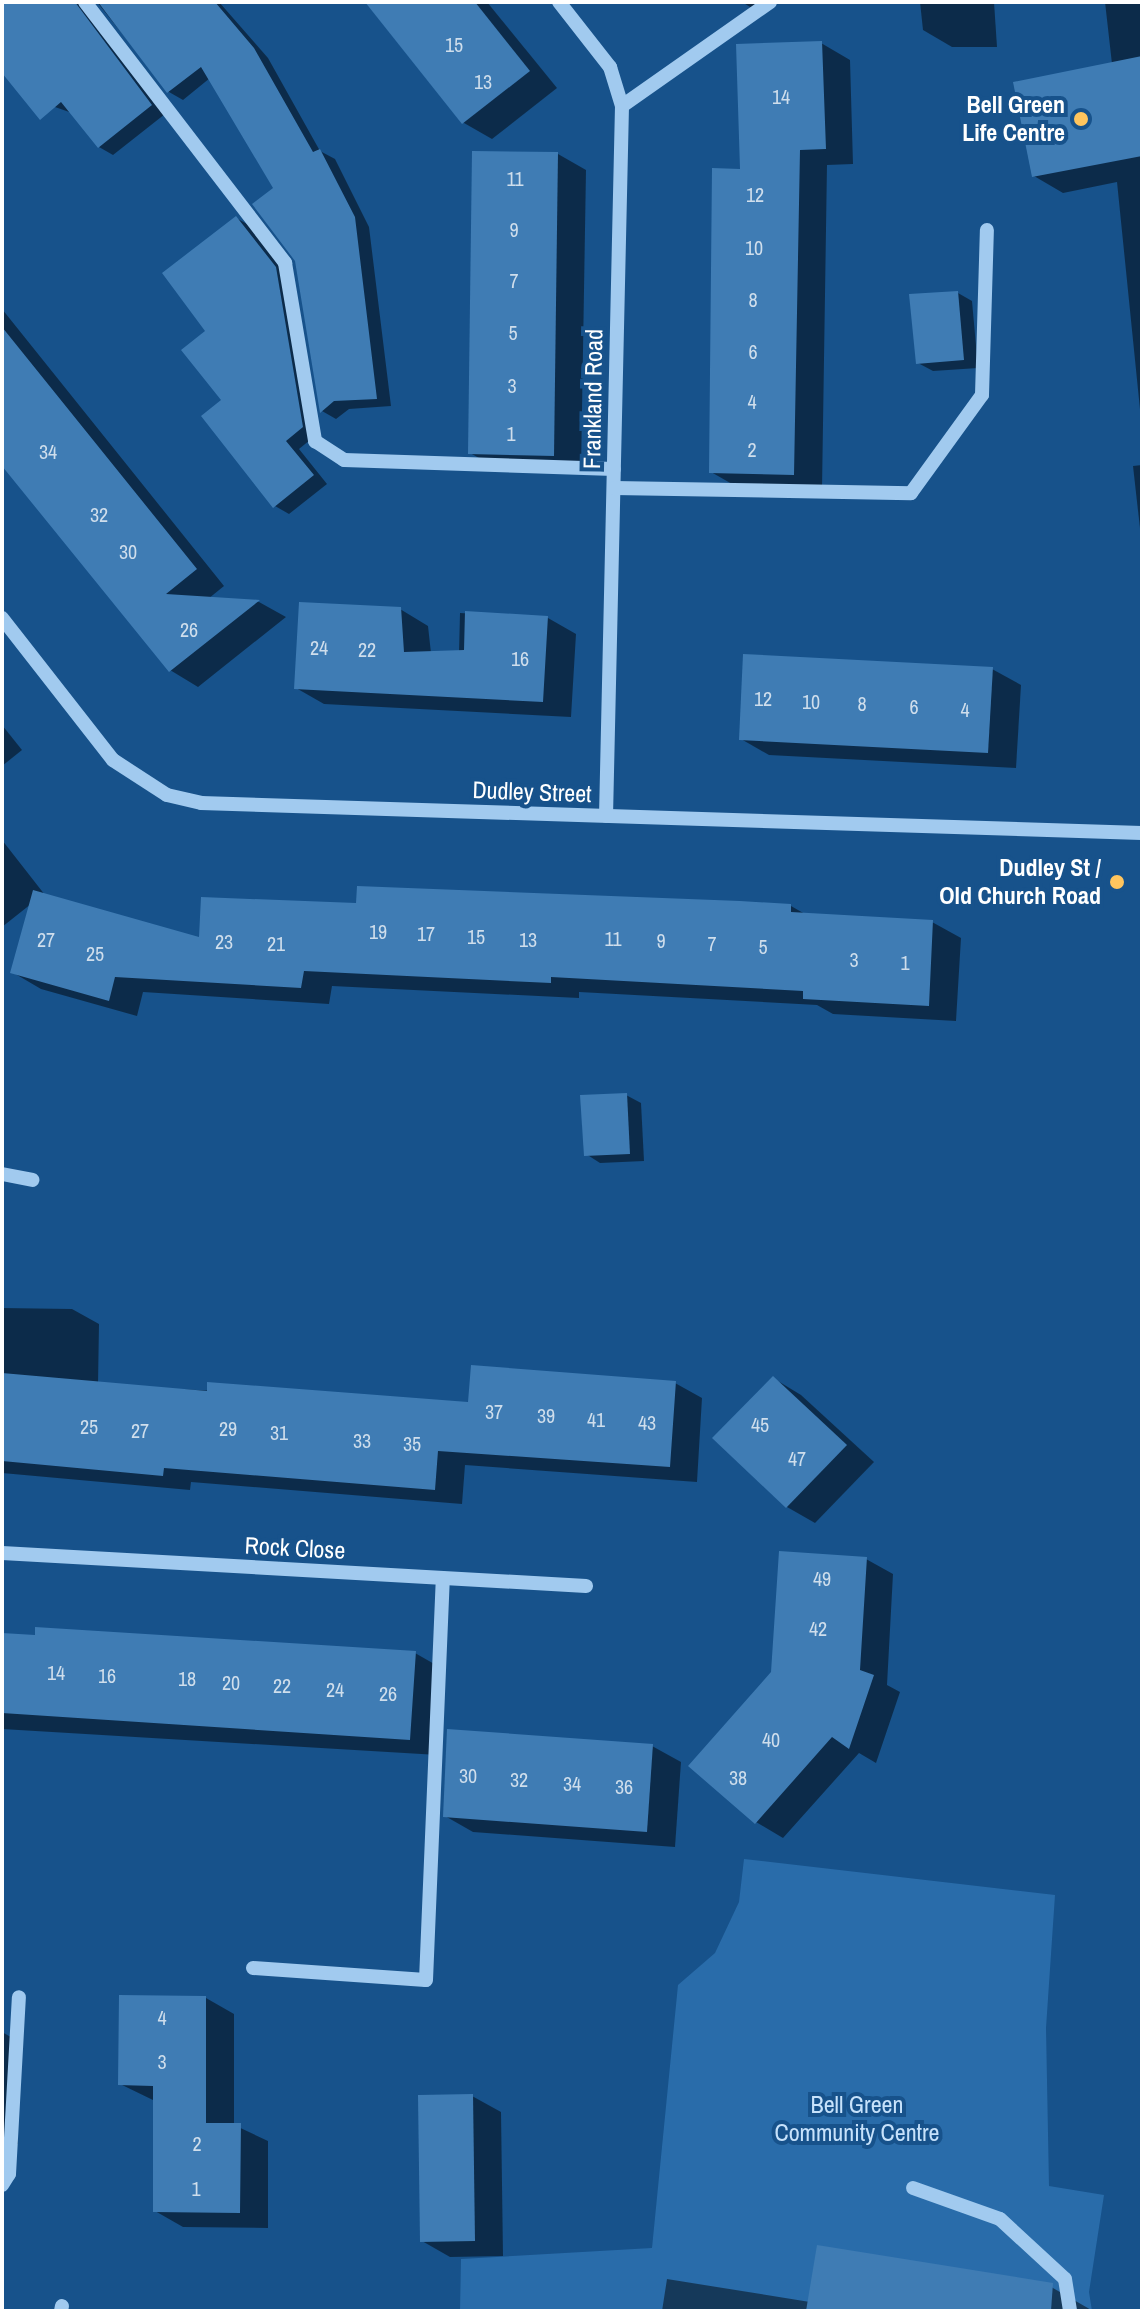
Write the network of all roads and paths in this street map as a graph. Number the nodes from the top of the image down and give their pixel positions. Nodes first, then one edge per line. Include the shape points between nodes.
1 (85, 2) edge
2 (559, 2) edge
3 (770, 2) edge
4 (622, 106) junction
5 (987, 230) dead end
6 (614, 469) junction
7 (614, 488) junction
8 (2, 618) edge
9 (606, 816) junction
10 (1142, 833) edge
11 (2, 1174) edge
12 (32, 1180) dead end
13 (2, 1553) edge
14 (443, 1578) junction
15 (586, 1586) dead end
16 (253, 1968) dead end
17 (19, 1997) dead end
18 (2, 2185) edge
19 (913, 2188) dead end
20 (1070, 2311) edge

1 - 6 street via 285,263 315,441 344,460
2 - 4 street, Frankland Road via 610,67
3 - 4 street
4 - 6 street, Frankland Road
5 - 7 street via 982,395 911,493
6 - 7 street, Frankland Road
7 - 9 street, Frankland Road
8 - 9 street, Dudley Street via 113,760 167,795 201,803
9 - 10 street, Dudley Street
11 - 12 street
13 - 14 street, Rock Close
14 - 15 street, Rock Close
14 - 16 street via 426,1980
17 - 18 street via 9,2174
19 - 20 street via 1000,2219 1065,2279

